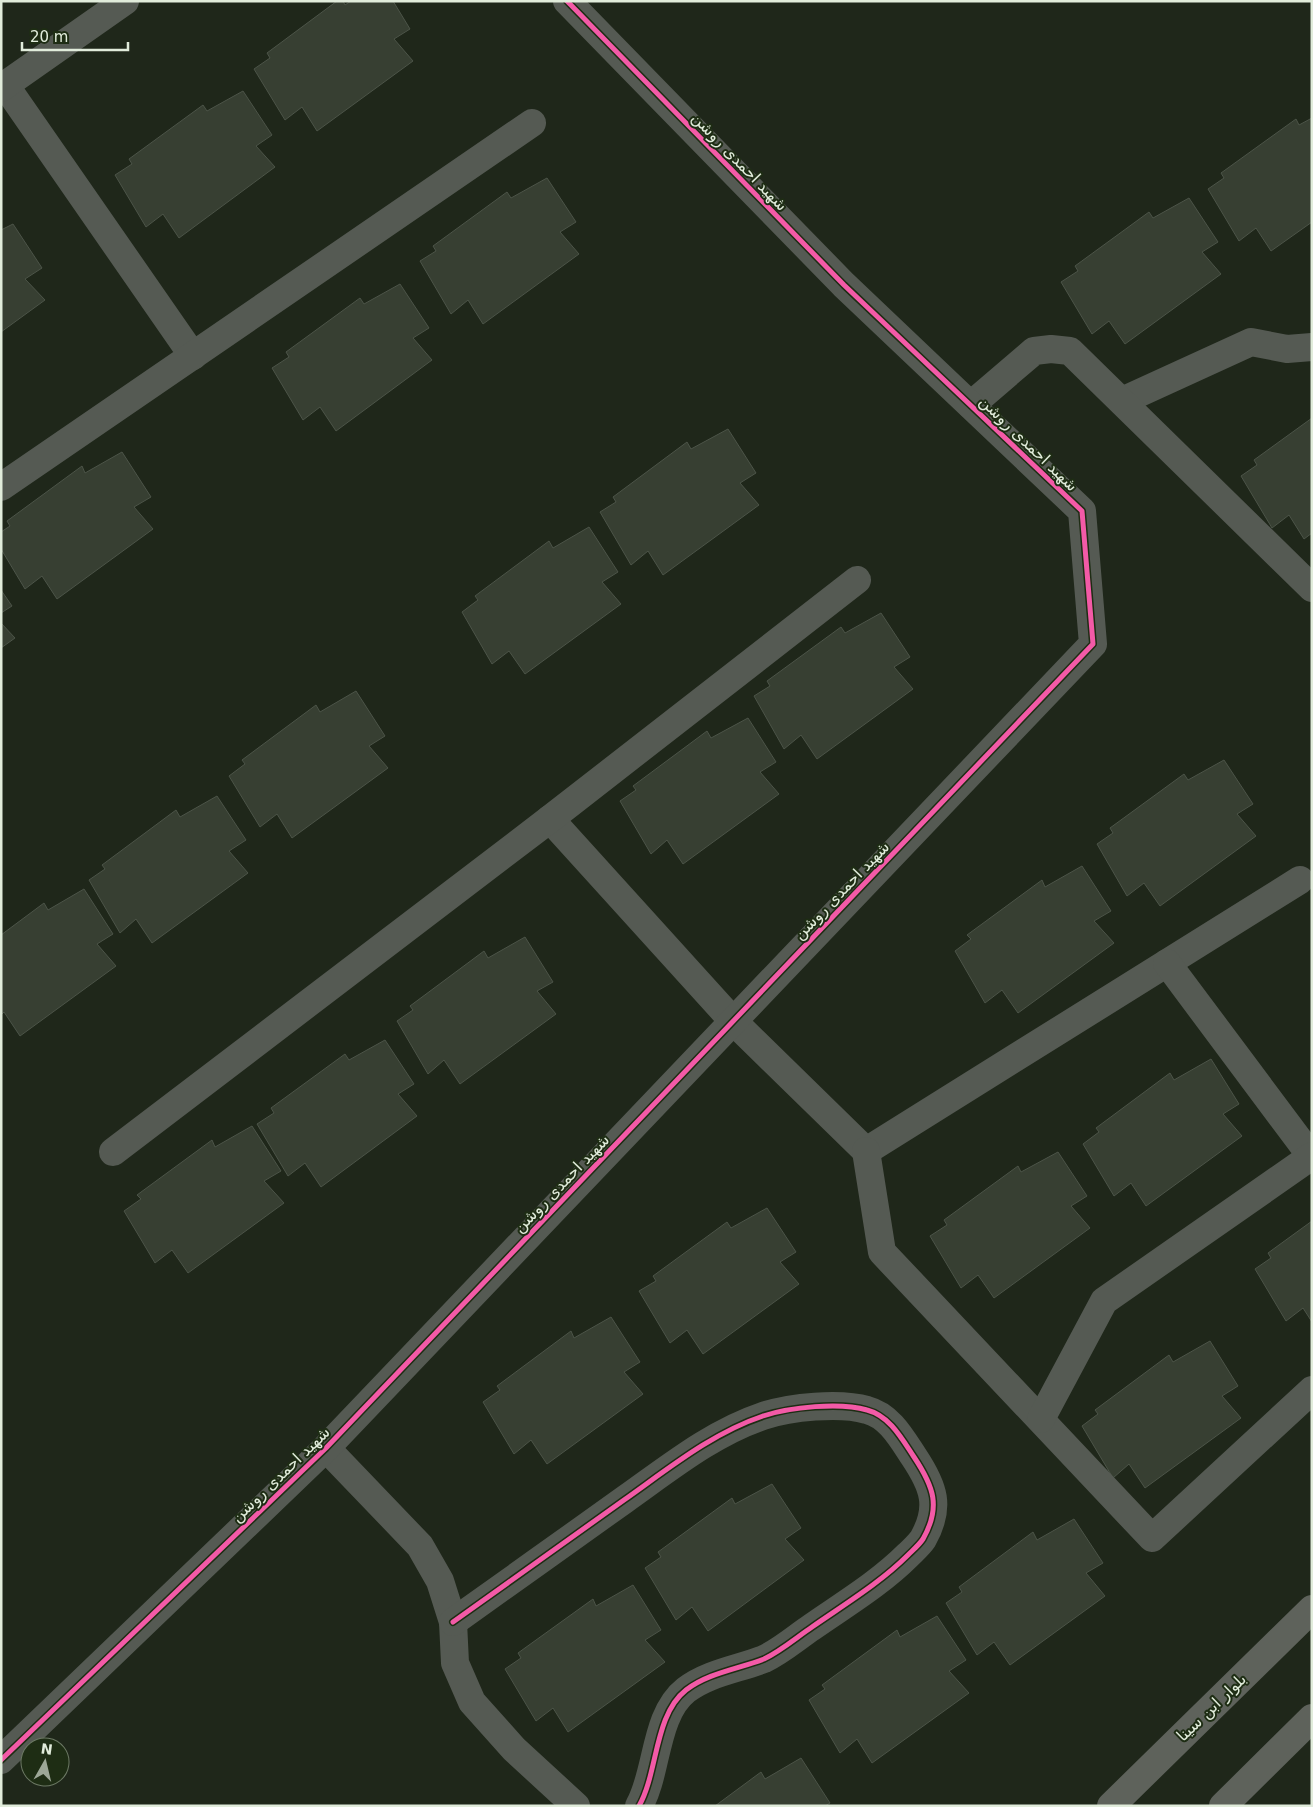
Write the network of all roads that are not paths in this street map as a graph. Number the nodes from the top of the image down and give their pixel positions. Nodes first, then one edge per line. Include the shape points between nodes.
1 (125, 1) edge
2 (567, 1) edge
3 (3, 86) edge
4 (532, 123) dead end
5 (1312, 347) edge
6 (193, 356) junction
7 (1122, 401) junction
8 (971, 405) junction
9 (1, 487) edge
10 (857, 580) dead end
11 (1311, 586) edge
12 (550, 819) junction
13 (1300, 880) dead end
14 (1167, 963) junction
15 (733, 1021) junction
16 (866, 1151) junction
17 (113, 1152) dead end
18 (1312, 1156) edge
19 (1312, 1390) edge
20 (1041, 1419) junction
21 (326, 1448) junction
22 (1312, 1609) edge
23 (453, 1622) junction
24 (1312, 1718) edge
25 (1, 1760) edge
26 (576, 1806) edge
27 (639, 1806) edge
28 (1111, 1806) edge
29 (1223, 1806) edge

1 - 3 street
2 - 8 street, شهید احمدی روشن via 844,285
3 - 6 street
4 - 6 street
5 - 7 street via 1287,349 1251,342
6 - 9 street
7 - 8 street via 1070,351 1051,349 1034,351
7 - 11 street
8 - 15 street, شهید احمدی روشن via 1082,511 1093,644
10 - 12 street
12 - 15 street
12 - 17 street
13 - 14 street
14 - 16 street
14 - 18 street
15 - 16 street
15 - 21 street, شهید احمدی روشن
16 - 20 street via 882,1252
18 - 20 street via 1104,1301
19 - 20 street via 1152,1538
21 - 23 street via 420,1546 440,1581
21 - 25 street, شهید احمدی روشن
22 - 28 main road, بلوار ابن سینا
23 - 26 street via 455,1663 472,1702 514,1749
23 - 27 street via 685,1457 726,1432 764,1416 803,1408 869,1410 888,1421 926,1474 933,1493 934,1509 922,1541 887,1576 766,1658 720,1673 685,1691 667,1719
24 - 29 main road

